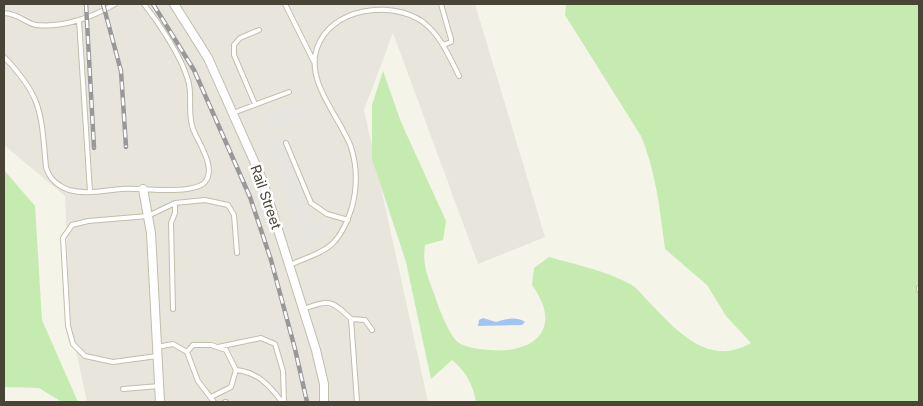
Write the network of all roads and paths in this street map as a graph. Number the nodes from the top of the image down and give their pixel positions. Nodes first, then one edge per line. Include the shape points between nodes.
1 (115, 4) edge
2 (144, 4) edge
3 (174, 4) edge
4 (286, 4) edge
5 (441, 4) edge
6 (4, 13) edge
7 (79, 20) junction
8 (259, 30) dead end
9 (443, 46) junction
10 (4, 57) edge
11 (315, 64) junction
12 (459, 76) dead end
13 (289, 92) dead end
14 (255, 104) junction
15 (233, 113) junction
16 (286, 143) dead end
17 (143, 189) junction
18 (90, 192) junction
19 (176, 203) junction
20 (148, 216) junction
21 (348, 220) junction
22 (237, 253) dead end
23 (289, 265) junction
24 (173, 309) dead end
25 (303, 309) junction
26 (351, 319) junction
27 (372, 330) dead end
28 (157, 347) junction
29 (218, 347) junction
30 (187, 352) junction
31 (158, 356) junction
32 (236, 370) junction
33 (160, 386) junction
34 (123, 389) dead end
35 (212, 398) junction
36 (160, 402) edge
37 (214, 402) edge
38 (283, 402) edge
39 (324, 402) edge
40 (357, 402) edge

1 - 7 lane
2 - 17 lane via 188,80 192,125 208,170 205,182 199,186 180,190
3 - 15 street, Rail Street via 208,58
4 - 11 lane
5 - 9 lane via 451,39
6 - 7 lane via 17,14 35,25
7 - 18 lane
8 - 14 lane via 234,44 234,55
9 - 11 lane via 436,33 406,14 383,8 360,10 344,17 323,37
9 - 12 lane
10 - 18 lane via 26,81 39,108 48,176 67,189
11 - 21 lane via 323,91 351,148 355,166 356,185
13 - 14 lane
14 - 15 lane
15 - 23 street, Rail Street via 262,178
16 - 21 lane via 311,203 326,214
17 - 18 lane
17 - 20 street
19 - 20 lane
19 - 22 lane via 205,200 228,205 234,215
19 - 24 lane via 171,223
20 - 28 street
20 - 31 lane via 72,225 63,238 68,326 73,344 86,356 113,362
21 - 23 lane via 336,242
23 - 25 street, Rail Street
25 - 26 lane via 326,301 337,305
25 - 39 street, Rail Street via 321,371
26 - 27 lane via 365,320
26 - 40 lane
28 - 30 lane via 173,344
28 - 31 street
29 - 30 lane via 193,345
29 - 32 lane via 226,350
29 - 38 lane via 261,338 275,344 283,371
30 - 35 lane via 198,381
31 - 33 street
32 - 35 lane via 231,387
32 - 38 lane via 248,371 269,384
33 - 34 lane
33 - 36 street
35 - 37 lane

